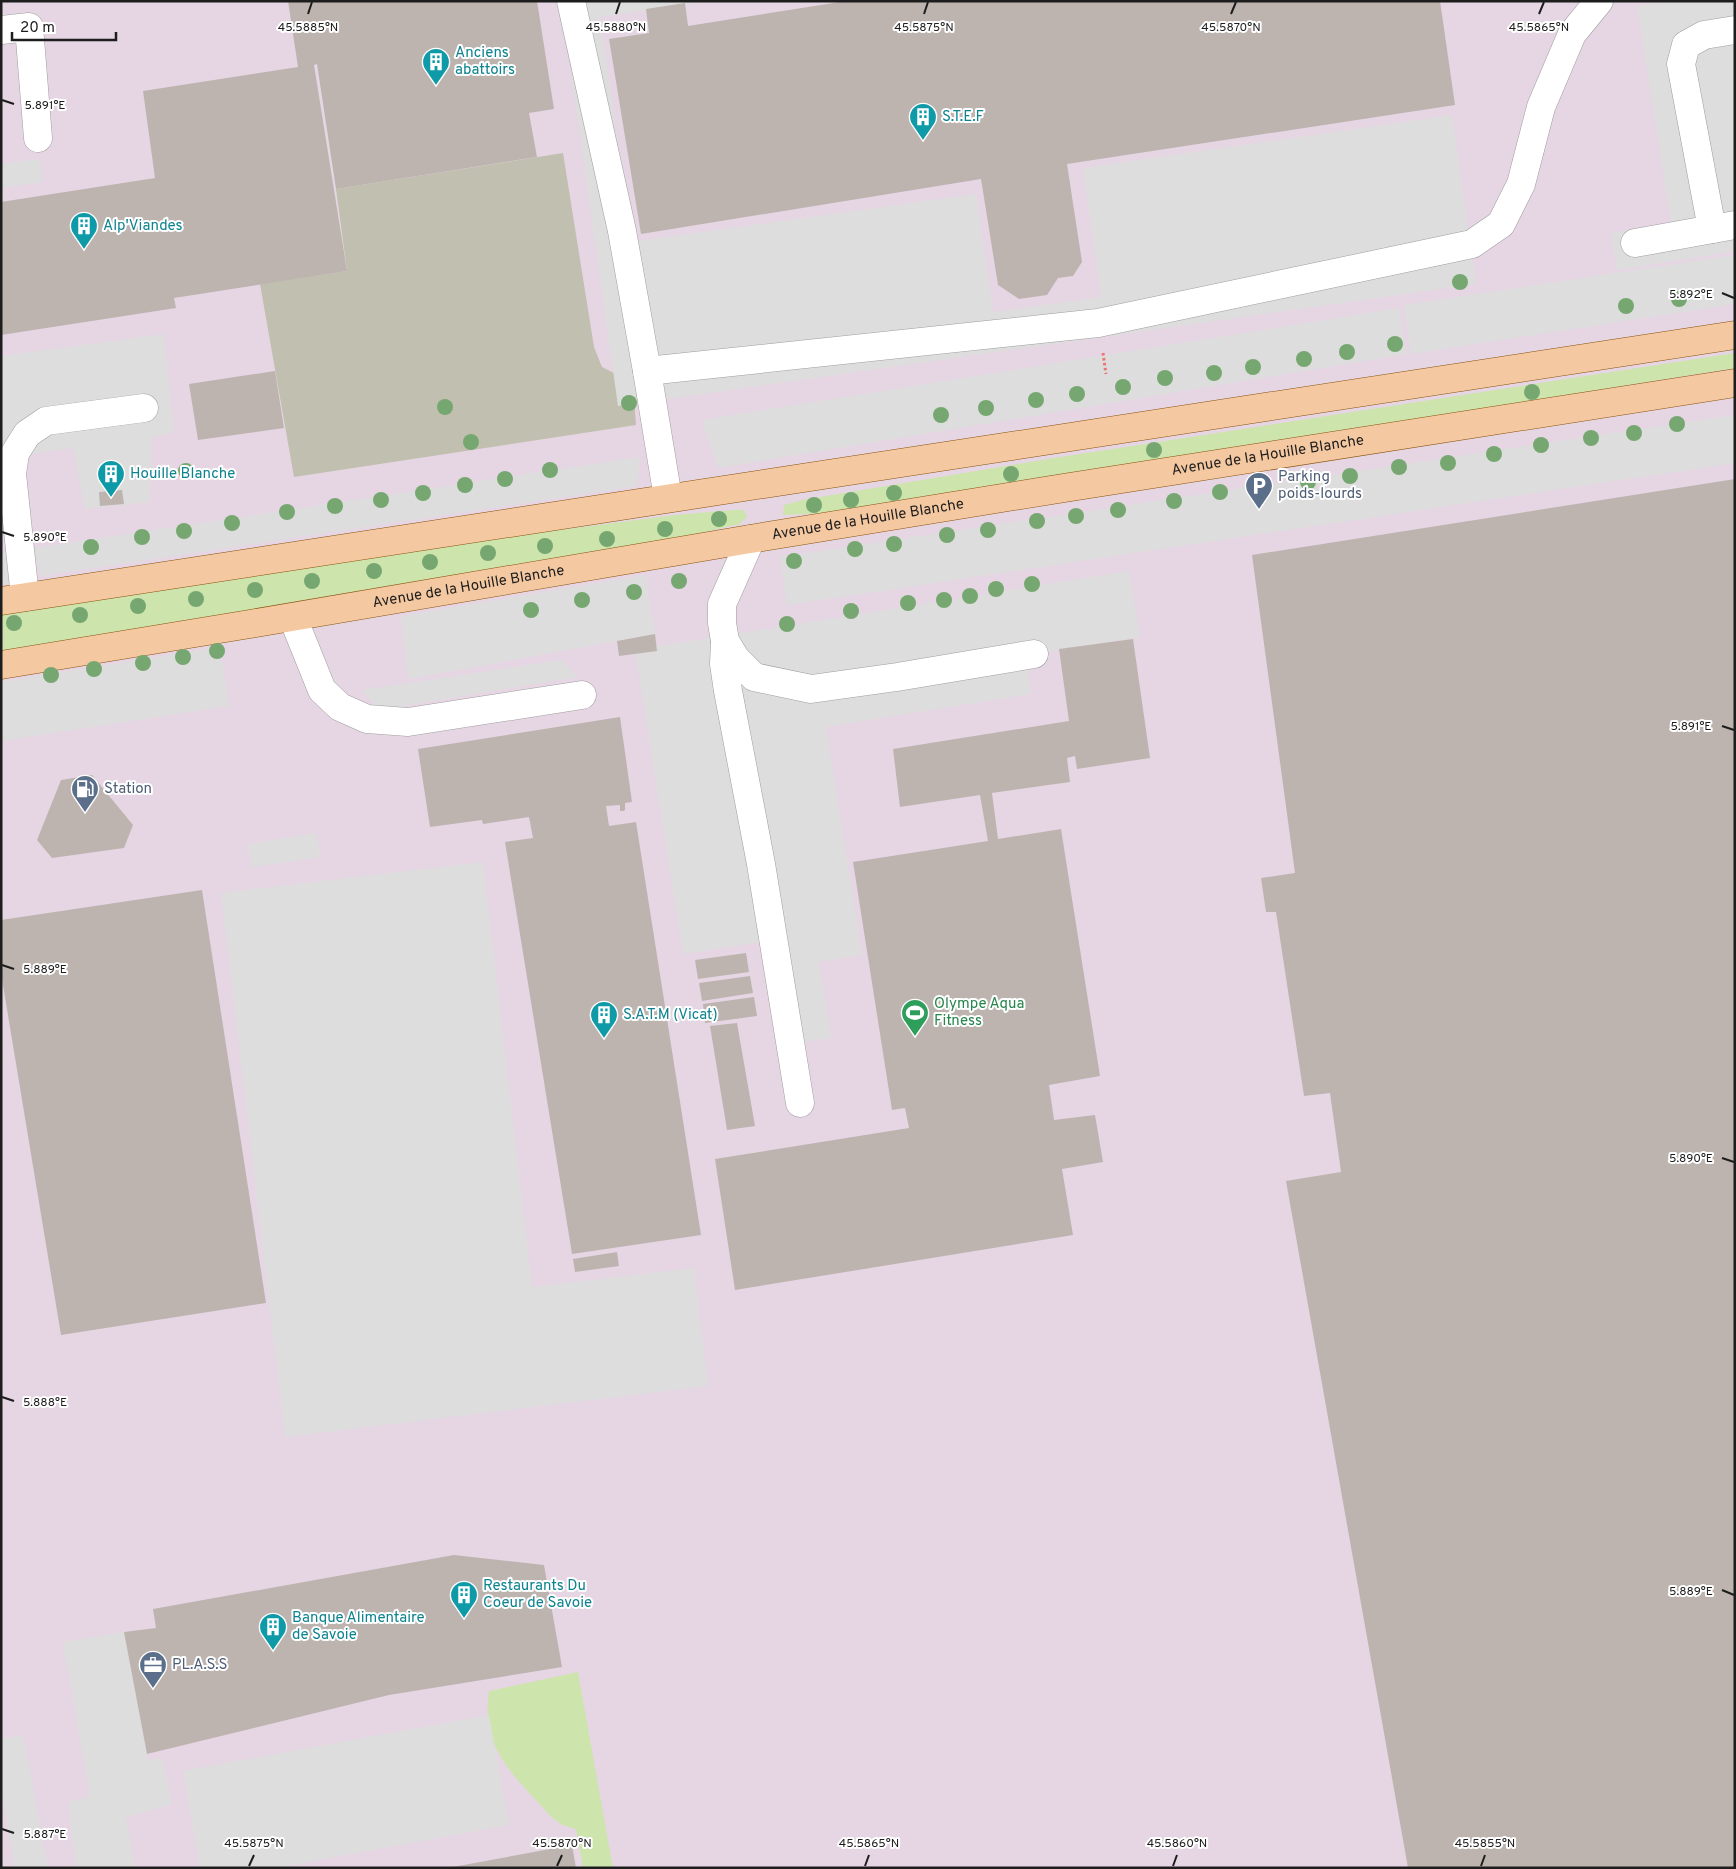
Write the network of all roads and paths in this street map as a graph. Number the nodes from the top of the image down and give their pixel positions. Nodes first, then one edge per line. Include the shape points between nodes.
1 (571, 1) edge
2 (1599, 1) edge
3 (1, 30) edge
4 (1735, 30) edge
5 (38, 138) dead end
6 (1723, 227) edge
7 (1635, 243) dead end
8 (1735, 335) edge
9 (647, 370) junction
10 (1735, 383) edge
11 (144, 408) dead end
12 (668, 498) junction
13 (751, 539) junction
14 (13, 599) edge
15 (293, 618) junction
16 (725, 641) junction
17 (1034, 654) dead end
18 (1, 665) edge
19 (582, 695) dead end
20 (800, 1104) dead end

1 - 9 lane via 622,232
2 - 9 lane via 1572,34 1541,107 1521,184 1501,224 1472,244 1098,323
3 - 5 lane via 29,27
4 - 6 lane via 1704,35 1686,45 1681,64
6 - 7 lane
8 - 12 main road
9 - 12 lane
10 - 13 main road, Avenue de la Houille Blanche
11 - 14 lane via 46,421 26,434 15,453 12,474
12 - 14 main road
13 - 15 main road, Avenue de la Houille Blanche
13 - 16 lane via 722,604
15 - 18 main road, Avenue de la Houille Blanche
15 - 19 lane via 322,690 340,707 367,719 408,722
16 - 17 lane via 736,659 754,677 811,689
16 - 20 lane via 728,691 761,864

